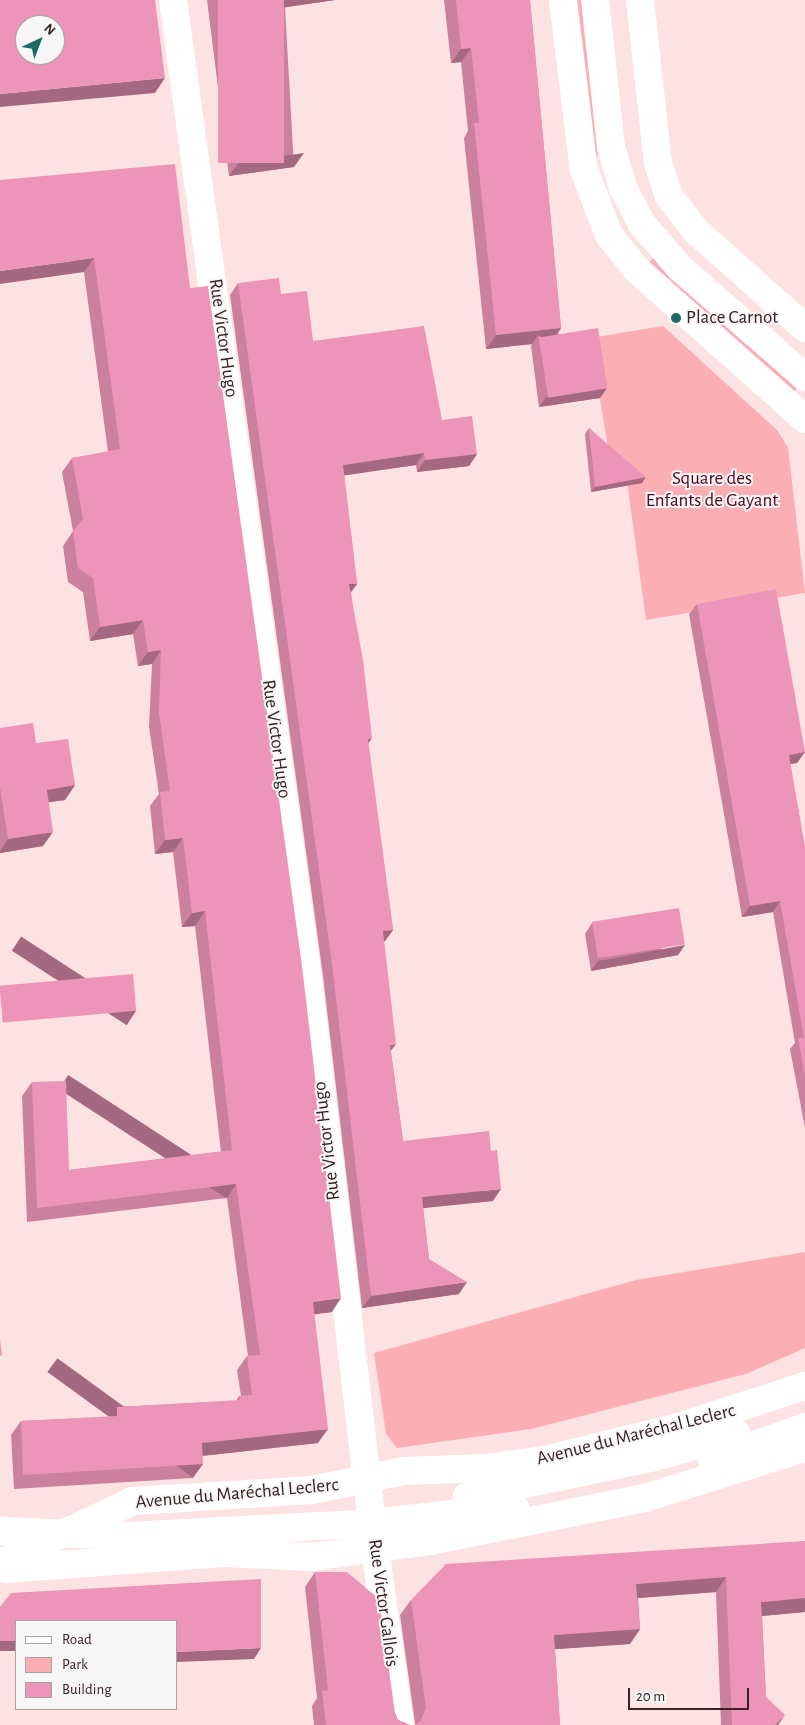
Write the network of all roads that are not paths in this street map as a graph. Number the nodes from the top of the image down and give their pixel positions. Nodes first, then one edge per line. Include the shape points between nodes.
1 (173, 0) edge
2 (564, 0) edge
3 (595, 0) edge
4 (640, 0) edge
5 (654, 129) junction
6 (642, 224) junction
7 (636, 268) junction
8 (805, 328) edge
9 (805, 377) edge
10 (805, 419) edge
11 (805, 1386) edge
12 (805, 1411) edge
13 (805, 1427) edge
14 (805, 1448) edge
15 (371, 1514) junction
16 (0, 1516) edge
17 (93, 1519) junction
18 (0, 1530) edge
19 (64, 1533) junction
20 (0, 1563) edge
21 (0, 1570) edge
22 (400, 1725) edge

1 - 15 street, Rue Victor Hugo via 303,939
2 - 7 street via 584,170 600,216
3 - 6 street via 611,147 623,188
4 - 5 street
5 - 6 street
5 - 8 street via 662,180 679,212
6 - 7 street
6 - 9 street via 680,268
7 - 10 street
11 - 15 street, Avenue du Maréchal Leclerc via 586,1452 486,1468 404,1471
12 - 15 street via 694,1446 578,1474
13 - 15 street via 672,1472 614,1486 482,1512
14 - 15 street, Avenue du Maréchal Leclerc via 645,1498
15 - 17 street via 142,1521
15 - 19 street via 128,1536
15 - 21 street, Avenue du Maréchal Leclerc via 312,1557 225,1553
15 - 22 street, Rue Victor Gallois
16 - 17 street
17 - 19 street
18 - 19 street
19 - 20 street

